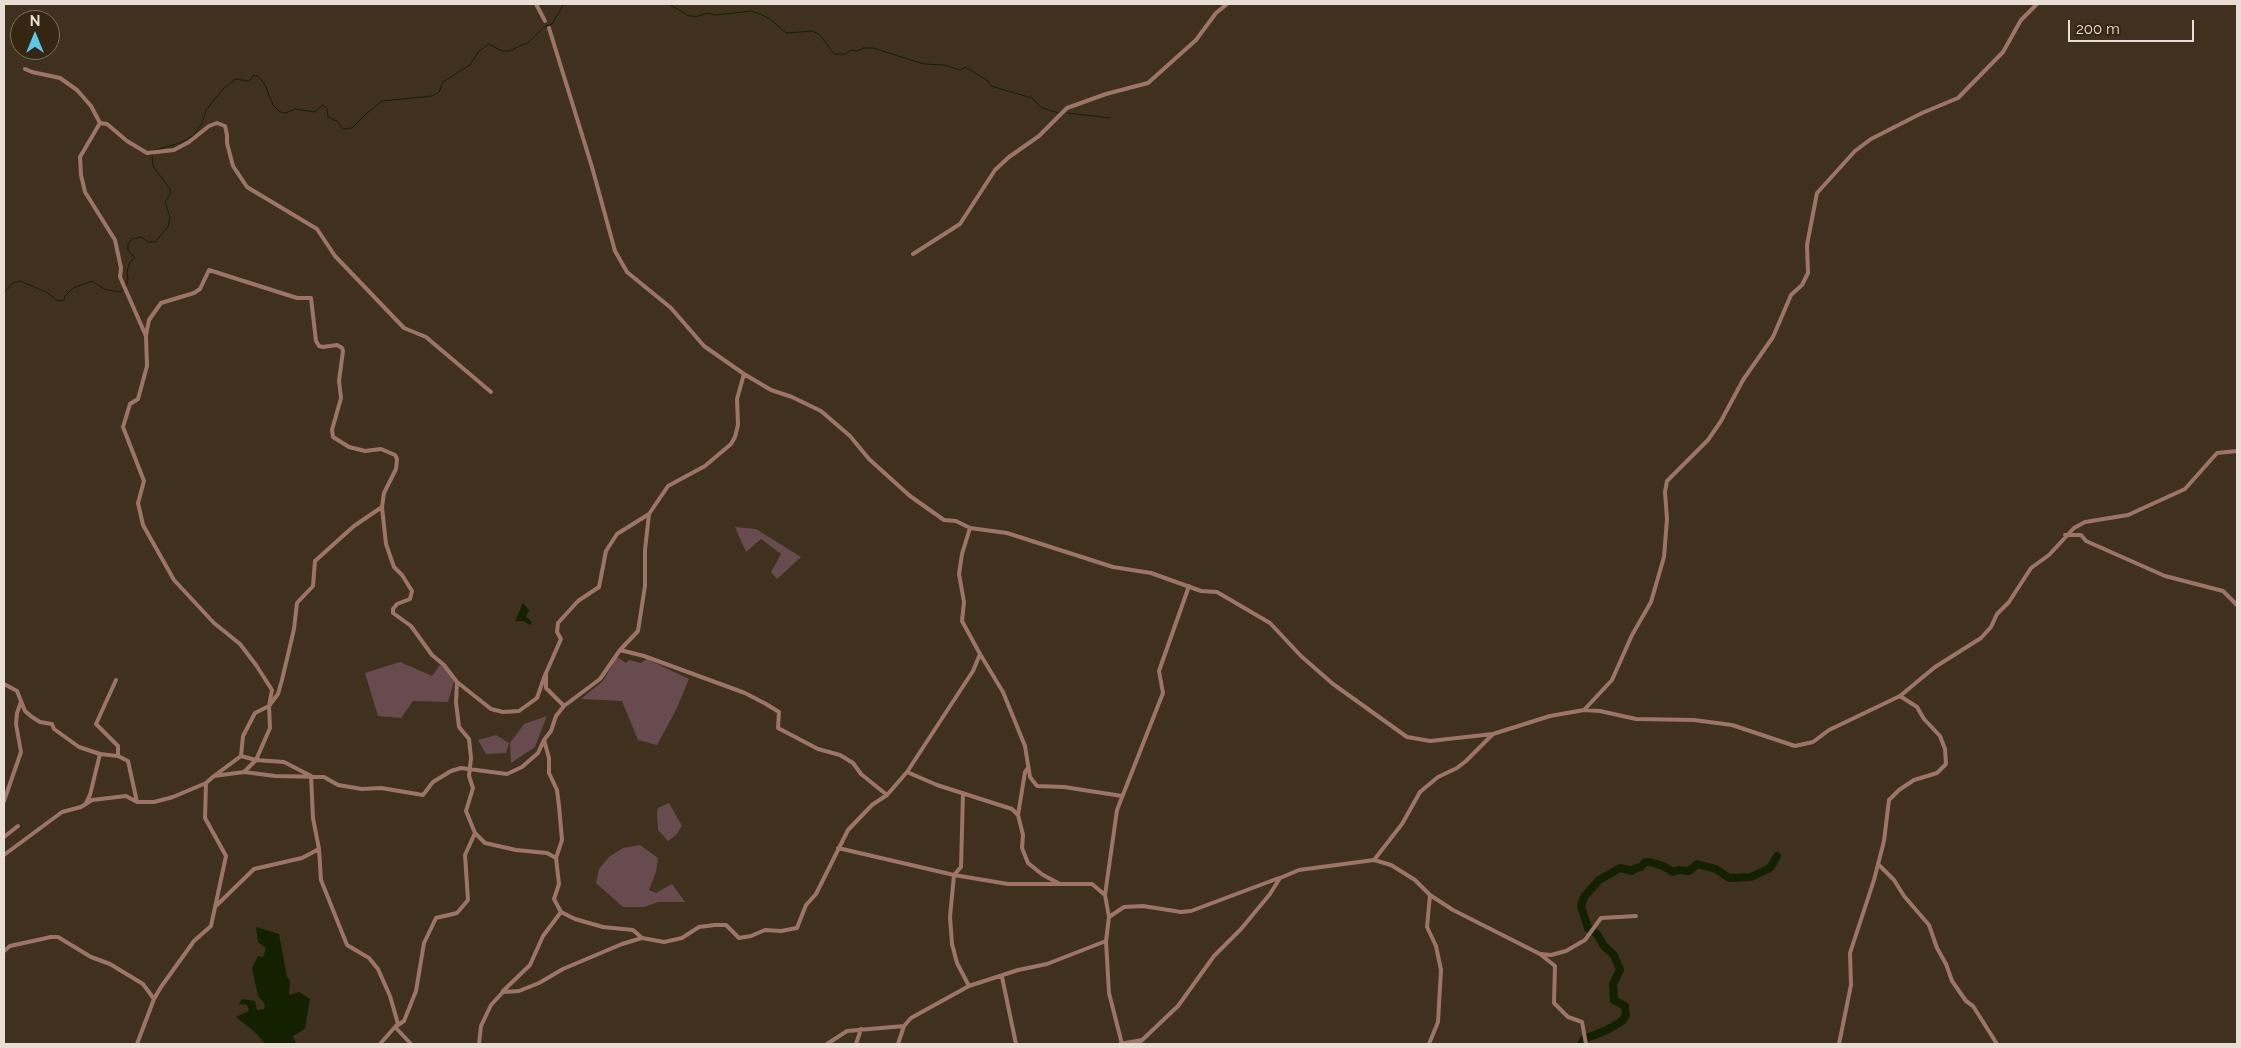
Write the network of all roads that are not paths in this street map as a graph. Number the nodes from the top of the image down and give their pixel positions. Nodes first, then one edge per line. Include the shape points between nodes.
1 (536, 4) edge
2 (1227, 4) edge
3 (2037, 4) edge
4 (546, 21) dead end
5 (549, 28) dead end
6 (25, 69) dead end
7 (100, 123) junction
8 (913, 254) dead end
9 (146, 336) junction
10 (744, 374) junction
11 (491, 392) dead end
12 (2237, 451) edge
13 (382, 507) junction
14 (649, 514) junction
15 (970, 528) junction
16 (2065, 535) junction
17 (1189, 586) junction
18 (2237, 605) edge
19 (620, 650) junction
20 (980, 654) junction
21 (546, 673) junction
22 (116, 680) dead end
23 (456, 682) junction
24 (4, 684) edge
25 (1900, 696) junction
26 (21, 701) junction
27 (269, 706) junction
28 (564, 706) junction
29 (1584, 710) junction
30 (1493, 734) junction
31 (544, 740) junction
32 (100, 754) junction
33 (118, 756) junction
34 (241, 756) junction
35 (256, 760) junction
36 (469, 768) junction
37 (1028, 768) junction
38 (244, 772) junction
39 (907, 772) junction
40 (214, 776) junction
41 (311, 776) junction
42 (4, 782) edge
43 (10, 782) junction
44 (206, 783) junction
45 (963, 793) junction
46 (887, 795) junction
47 (1122, 796) junction
48 (4, 801) edge
49 (137, 802) junction
50 (86, 803) junction
51 (1018, 815) junction
52 (18, 826) dead end
53 (474, 833) junction
54 (4, 837) edge
55 (838, 848) junction
56 (319, 849) junction
57 (4, 855) edge
58 (556, 858) junction
59 (1374, 860) junction
60 (1878, 864) junction
61 (954, 875) junction
62 (1280, 878) junction
63 (1061, 884) junction
64 (1105, 895) junction
65 (1430, 895) junction
66 (216, 906) junction
67 (561, 912) junction
68 (1636, 916) dead end
69 (1110, 917) junction
70 (642, 938) junction
71 (1106, 941) junction
72 (4, 950) edge
73 (1541, 954) junction
74 (1002, 977) junction
75 (969, 986) junction
76 (503, 992) junction
77 (154, 999) junction
78 (904, 1026) junction
79 (395, 1027) junction
80 (861, 1029) junction
81 (1142, 1040) junction
82 (137, 1044) edge
83 (380, 1044) edge
84 (411, 1044) edge
85 (478, 1044) edge
86 (827, 1044) edge
87 (856, 1044) edge
88 (898, 1044) edge
89 (1016, 1044) edge
90 (1121, 1044) edge
91 (1138, 1044) edge
92 (1429, 1044) edge
93 (1586, 1044) edge
94 (1839, 1044) edge
95 (1997, 1044) edge

1 - 4 street
2 - 8 street via 1196,40 1148,83 1067,108 1039,136 995,170 960,224
3 - 29 street via 2021,20 2003,52 1958,98 1871,139 1855,151 1817,193 1807,245 1808,273 1802,285 1791,295 1773,338 1743,380 1721,421 1708,440 1667,481 1664,558 1651,602 1612,680
5 - 10 street via 615,251 627,272 671,308 704,346
6 - 7 street via 60,78 91,106
7 - 9 street via 80,157 81,175 85,192 115,240 120,277
7 - 11 street via 107,124 147,153 174,150 209,126 217,123 225,126 233,166 247,187 317,229 335,256 404,328 426,337
9 - 13 street via 149,320 161,303 200,289 209,270 297,298 311,298 316,341 324,347 337,345 343,352 339,381 341,398 333,437 349,447 365,451 380,449 397,459
9 - 27 street via 146,366 138,399 130,404 123,427 144,481 138,503 143,525 174,580 214,624 240,644 268,682 272,690
10 - 14 street via 737,399 738,425 731,444 705,466 668,486
10 - 15 street via 771,390 821,411 910,496 944,520 956,521
12 - 16 street via 2217,453 2185,489 2128,515 2079,524
13 - 23 street via 386,544 394,567 412,591 410,599 397,604 393,613 411,626
13 - 27 street via 354,526 315,561 313,586 297,603 282,680 278,694
14 - 19 street via 645,586 638,631
14 - 21 street via 617,534 606,551 600,587 578,601 561,618 556,632 561,639
15 - 17 street via 1007,533 1113,567 1151,573
15 - 20 street via 959,566 964,602 962,621
16 - 18 street via 2081,535 2165,576 2223,591
16 - 25 street via 2049,555 2031,568 1988,631 1935,667
17 - 30 street via 1200,591 1217,592 1270,623 1300,656 1333,684 1408,738 1430,741
17 - 47 street via 1159,671 1163,694
19 - 28 street via 600,679
19 - 46 street via 745,693 766,704 779,712 778,728 818,749 840,755
20 - 37 street via 1002,692 1025,746
20 - 39 street via 973,671
21 - 23 street via 537,698 519,711 491,709
21 - 28 street via 546,688
22 - 33 street via 96,724 118,746
23 - 36 street via 459,727 470,739
24 - 26 street via 17,690
25 - 29 street via 1829,730 1813,742 1797,746 1732,725 1694,720 1636,719
25 - 60 street via 1918,708 1940,736 1946,764 1937,773 1914,780 1889,800
26 - 32 street via 32,717 52,724 54,729 79,747
26 - 43 street via 16,724 21,752
27 - 34 street via 255,713 243,736
27 - 35 street via 270,728
28 - 31 street
29 - 30 street via 1550,716
30 - 59 street via 1466,761 1420,792 1402,824
31 - 36 street via 538,754 522,767 506,774
31 - 58 street via 559,806 562,840
32 - 33 street
32 - 50 street
33 - 49 street via 128,761
34 - 35 street
34 - 40 street
35 - 38 street
35 - 41 street via 284,762
36 - 41 street via 451,771 434,782 423,795 338,785 324,777
36 - 53 street via 473,788 466,811
37 - 47 street via 1030,777 1038,786
37 - 51 street
38 - 40 street
38 - 41 street
39 - 45 street
39 - 46 street
40 - 44 street
41 - 56 street via 313,818
42 - 43 street
43 - 48 street
44 - 49 street via 173,797
44 - 66 street via 205,818 226,856
45 - 51 street via 1012,809
45 - 61 street via 961,867
46 - 55 street via 872,805 848,830
47 - 64 street via 1117,810
49 - 50 street via 126,796
50 - 57 street via 62,812
51 - 63 street via 1023,834 1022,848 1028,863
52 - 54 street
53 - 58 street via 485,843 547,853
53 - 79 street via 465,855 468,900 457,913 436,918 428,931 416,991 404,1020
55 - 61 street
55 - 70 street via 816,894 806,904 797,928 765,930 739,938 726,925 715,925 699,927 682,938 664,942
56 - 66 street via 302,858 254,869
56 - 79 street via 321,880 347,945 369,958 378,969 390,996 398,1024
58 - 67 street via 559,884 554,899
59 - 62 street via 1299,870
59 - 65 street via 1390,865 1415,880
60 - 94 street via 1850,953 1851,985
60 - 95 street via 1929,925 1952,981 1973,1006
61 - 63 street via 1008,884
61 - 75 street via 950,917 952,944 957,964
62 - 69 street via 1191,911 1132,906
62 - 81 street via 1241,929 1214,956 1178,1006
63 - 64 street via 1092,884
64 - 69 street
65 - 73 street via 1468,919
65 - 92 street via 1427,927 1436,946 1440,970 1438,1022
66 - 77 street via 211,926 194,941
67 - 70 street via 602,927 633,930
67 - 76 street via 543,936 530,965
68 - 73 street via 1601,918 1585,940 1566,951
69 - 71 street
70 - 76 street via 563,969 526,988
71 - 74 street
71 - 90 street via 1109,993
72 - 77 street via 58,937 143,984
73 - 93 street via 1556,966 1554,1003 1568,1017 1582,1022
74 - 75 street
74 - 89 street
75 - 78 street via 911,1018
76 - 85 street via 490,1005
77 - 82 street
78 - 80 street
78 - 88 street
79 - 83 street
79 - 84 street
80 - 86 street via 847,1031
80 - 87 street
81 - 90 street
81 - 91 street

